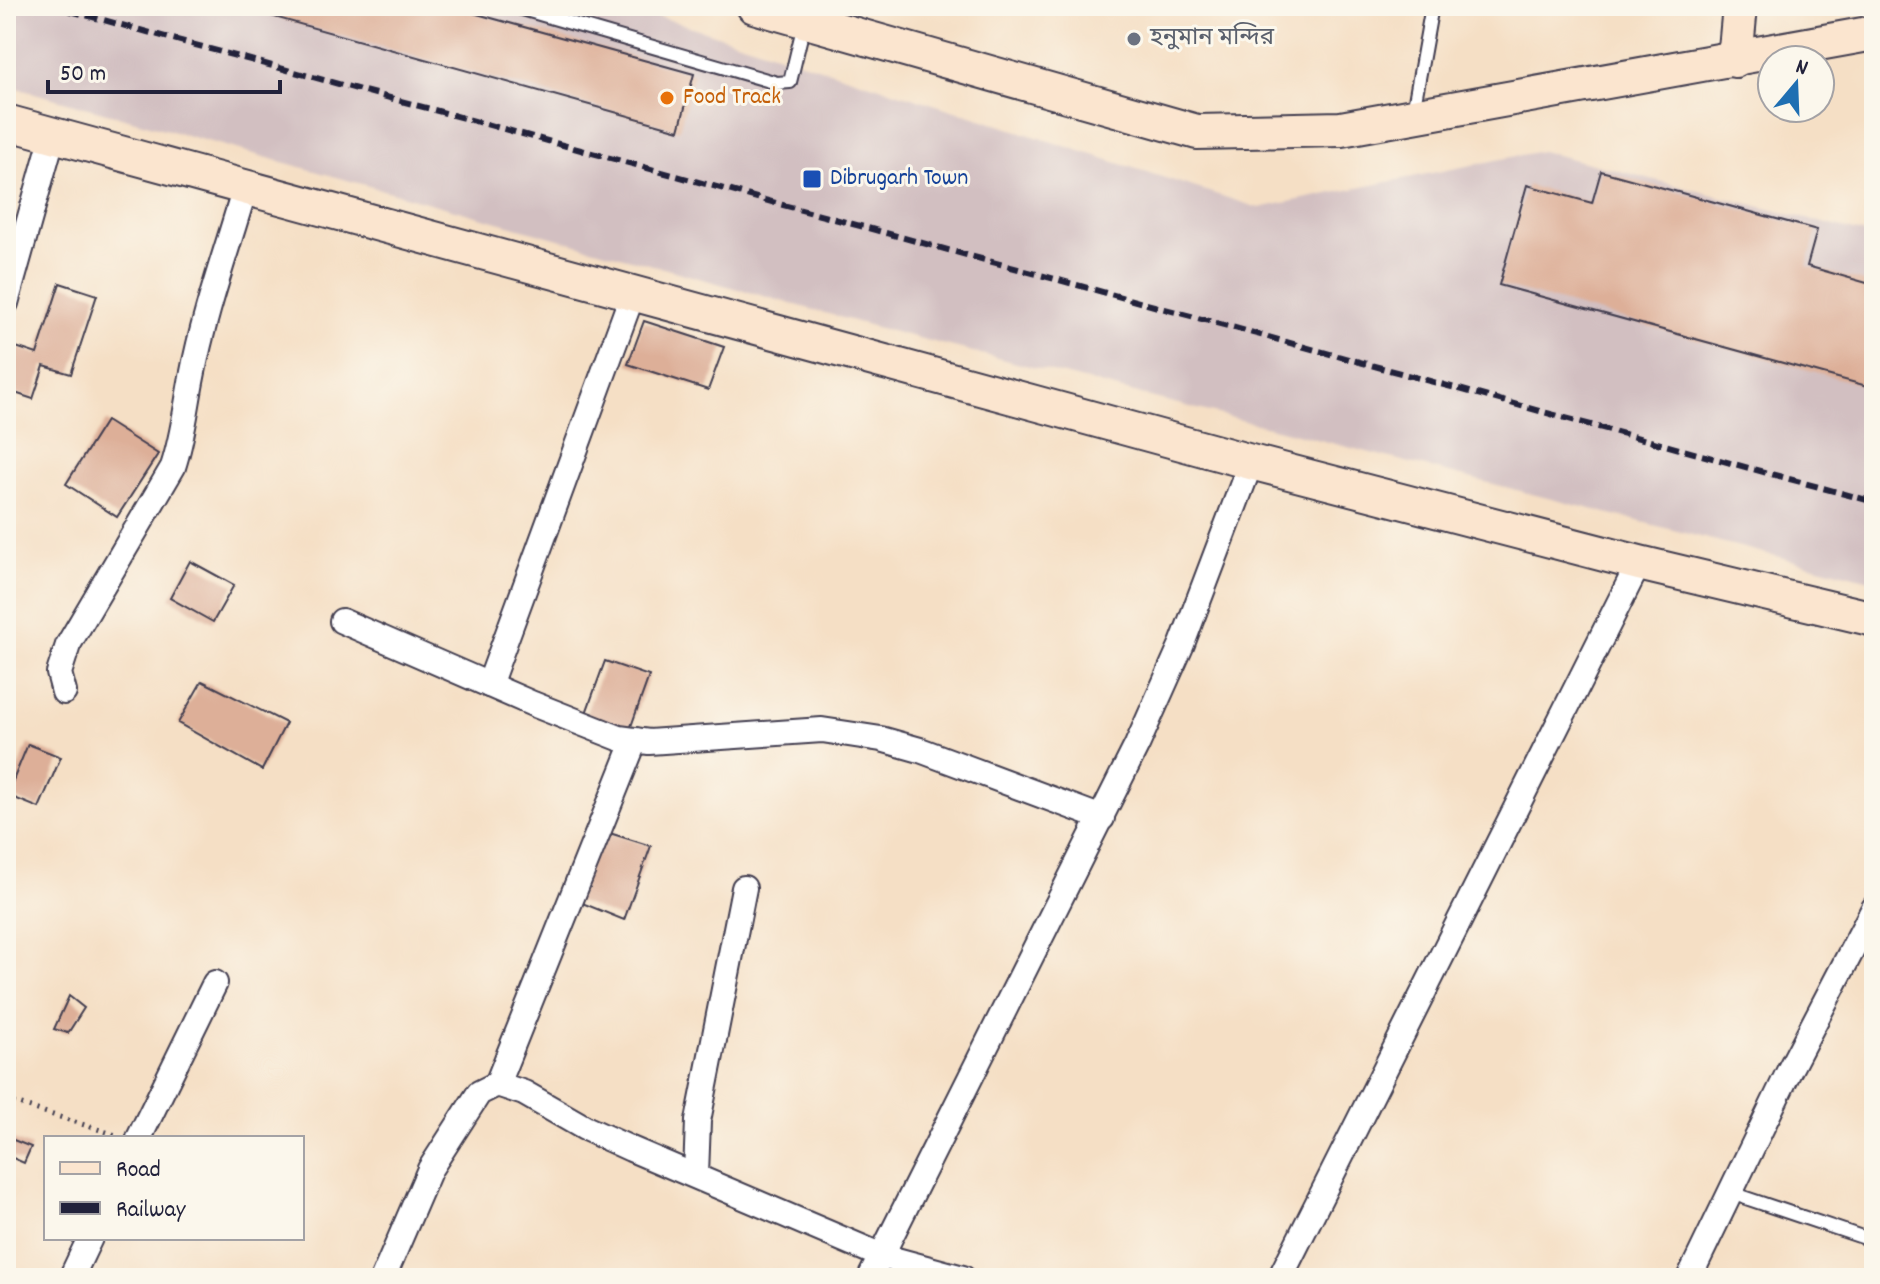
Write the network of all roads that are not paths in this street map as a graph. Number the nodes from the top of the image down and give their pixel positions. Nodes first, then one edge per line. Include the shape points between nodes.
1 (512, 6) edge
2 (754, 6) edge
3 (1432, 6) edge
4 (1740, 6) edge
5 (805, 20) junction
6 (1874, 33) edge
7 (1735, 60) junction
8 (1412, 115) junction
9 (6, 122) edge
10 (53, 135) junction
11 (245, 188) junction
12 (633, 293) junction
13 (6, 303) edge
14 (1251, 462) junction
15 (1639, 563) junction
16 (1874, 619) edge
17 (342, 621) dead end
18 (489, 685) junction
19 (64, 692) dead end
20 (635, 740) junction
21 (1102, 818) junction
22 (744, 888) dead end
23 (1874, 908) edge
24 (215, 983) dead end
25 (497, 1084) junction
26 (140, 1136) edge
27 (696, 1174) junction
28 (1731, 1193) junction
29 (89, 1240) edge
30 (1874, 1241) edge
31 (882, 1256) junction
32 (71, 1278) edge
33 (383, 1278) edge
34 (870, 1278) edge
35 (963, 1278) edge
36 (1280, 1278) edge
37 (1689, 1278) edge

1 - 5 lane via 777,83 790,82
2 - 5 street
3 - 8 lane
4 - 7 street
5 - 8 street via 1197,132 1341,129
6 - 7 street
7 - 8 street
9 - 10 street
10 - 11 street
10 - 13 street
11 - 12 street
11 - 19 street via 197,355 173,467 68,645 59,673
12 - 14 street
12 - 18 street
14 - 15 street
14 - 21 street via 1182,644
15 - 16 street
15 - 36 street
17 - 18 street
18 - 20 street
20 - 21 street via 847,732 920,750
20 - 25 street
21 - 31 street
22 - 27 street via 698,1121
23 - 28 street
24 - 26 street
25 - 27 street
25 - 33 street via 479,1093 430,1169
27 - 31 street
28 - 30 lane
28 - 37 street
29 - 32 street
31 - 34 street
31 - 35 street

